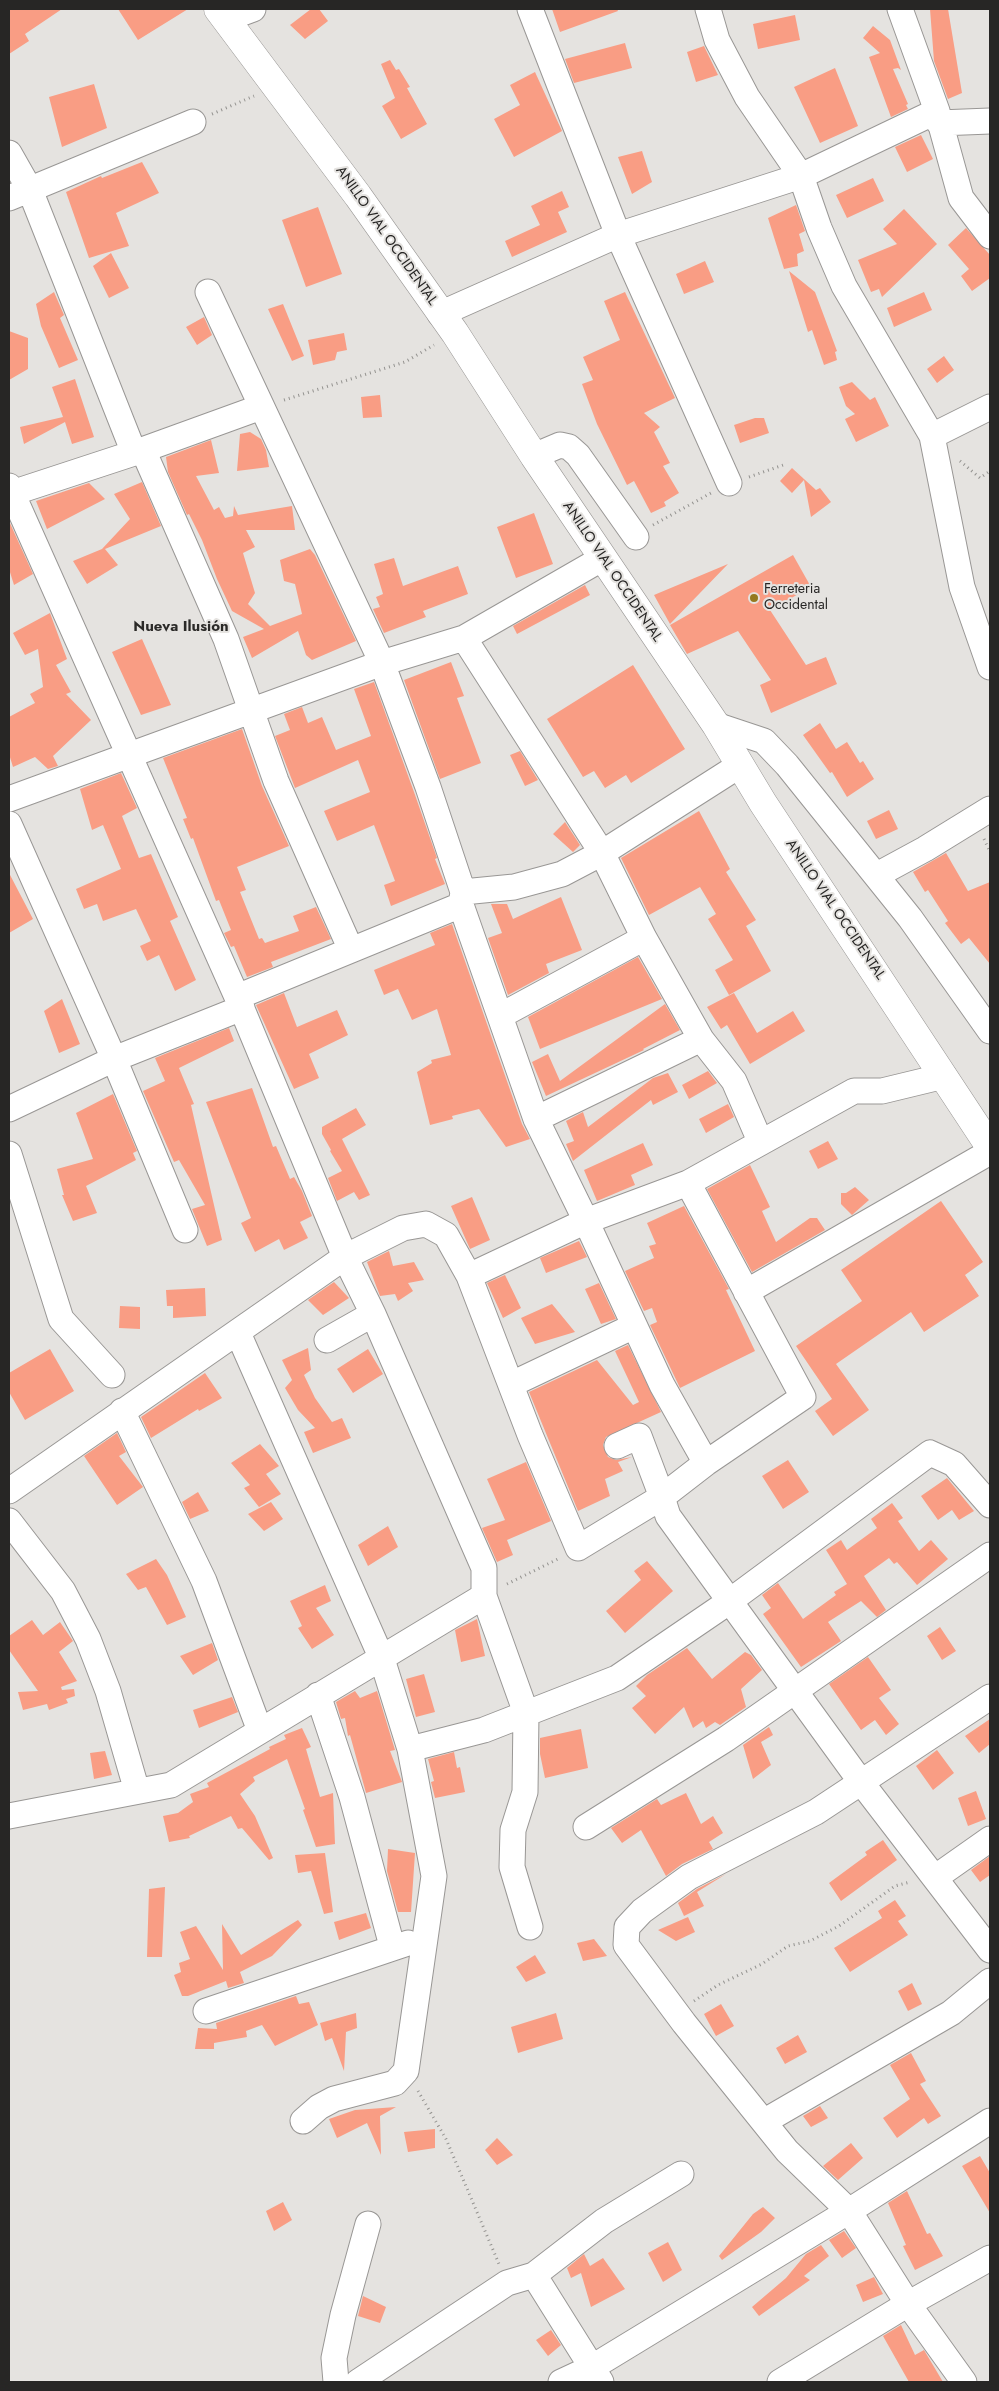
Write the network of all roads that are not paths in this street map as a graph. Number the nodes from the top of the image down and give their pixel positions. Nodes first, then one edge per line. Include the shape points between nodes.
1 (253, 9) edge
2 (530, 9) edge
3 (708, 9) edge
4 (900, 9) edge
5 (222, 14) edge
6 (938, 117) junction
7 (990, 121) edge
8 (193, 122) road end
9 (9, 153) edge
10 (801, 176) junction
11 (19, 194) edge
12 (618, 235) junction
13 (990, 236) edge
14 (208, 292) dead end
15 (448, 323) junction
16 (262, 407) junction
17 (990, 407) edge
18 (934, 443) junction
19 (139, 452) junction
20 (534, 456) junction
21 (729, 483) dead end
22 (10, 491) edge
23 (636, 537) dead end
24 (603, 558) junction
25 (464, 638) junction
26 (382, 663) junction
27 (990, 667) edge
28 (252, 709) junction
29 (716, 726) junction
30 (127, 755) junction
31 (740, 765) junction
32 (9, 799) edge
33 (990, 809) edge
34 (9, 824) edge
35 (602, 853) junction
36 (877, 875) junction
37 (462, 898) junction
38 (644, 938) junction
39 (351, 950) junction
40 (239, 1002) junction
41 (500, 1016) junction
42 (990, 1029) edge
43 (701, 1039) junction
44 (114, 1058) junction
45 (944, 1076) junction
46 (9, 1109) edge
47 (536, 1120) junction
48 (760, 1141) junction
49 (990, 1147) edge
50 (990, 1152) edge
51 (9, 1154) edge
52 (688, 1183) junction
53 (586, 1221) junction
54 (185, 1230) dead end
55 (345, 1258) junction
56 (469, 1276) junction
57 (746, 1292) junction
58 (373, 1314) junction
59 (634, 1326) junction
60 (238, 1333) junction
61 (327, 1340) dead end
62 (112, 1375) dead end
63 (512, 1384) junction
64 (122, 1411) junction
65 (618, 1446) dead end
66 (706, 1463) junction
67 (9, 1491) edge
68 (662, 1497) junction
69 (990, 1504) edge
70 (9, 1521) edge
71 (990, 1555) edge
72 (484, 1596) junction
73 (730, 1601) junction
74 (382, 1659) junction
75 (794, 1689) junction
76 (318, 1695) junction
77 (990, 1697) edge
78 (526, 1713) junction
79 (260, 1731) junction
80 (410, 1748) junction
81 (861, 1782) junction
82 (137, 1791) junction
83 (9, 1816) edge
84 (586, 1827) dead end
85 (990, 1839) edge
86 (936, 1877) junction
87 (530, 1927) dead end
88 (425, 1942) junction
89 (392, 1946) junction
90 (990, 1950) edge
91 (990, 1981) edge
92 (206, 2012) dead end
93 (303, 2121) dead end
94 (765, 2121) junction
95 (990, 2121) edge
96 (681, 2174) dead end
97 (849, 2211) junction
98 (368, 2224) dead end
99 (990, 2258) edge
100 (534, 2275) junction
101 (908, 2304) junction
102 (596, 2375) edge
103 (336, 2382) edge
104 (358, 2382) edge
105 (561, 2382) edge
106 (780, 2382) edge
107 (964, 2382) edge

1 - 5 street
2 - 12 street
3 - 10 street via 717,40 747,97
4 - 6 street
5 - 15 highway, ANILLO VIAL OCCIDENTAL via 278,86
6 - 7 street
6 - 10 street
6 - 13 street via 961,198
8 - 11 street
9 - 11 street
10 - 12 street
10 - 18 street via 844,286
11 - 19 street
12 - 15 street
12 - 21 street
14 - 16 street
15 - 20 highway, ANILLO VIAL OCCIDENTAL
16 - 19 street
16 - 26 street
17 - 18 street
18 - 27 street via 962,587
19 - 22 street
19 - 28 street via 226,639
20 - 23 street via 560,444 569,447
20 - 24 highway, ANILLO VIAL OCCIDENTAL
22 - 30 street
24 - 25 street
24 - 29 highway, ANILLO VIAL OCCIDENTAL
25 - 26 street
25 - 35 street
26 - 28 street
26 - 37 street via 428,787
28 - 30 street
28 - 39 street via 276,781
29 - 31 highway, ANILLO VIAL OCCIDENTAL
29 - 36 street via 764,740
30 - 32 street
30 - 40 street
31 - 35 street
31 - 45 highway, ANILLO VIAL OCCIDENTAL
33 - 36 street
34 - 44 street
35 - 37 street via 562,874
35 - 38 street
36 - 42 street
37 - 39 street
37 - 41 street
38 - 41 street
38 - 43 street
39 - 40 street
40 - 44 street
40 - 55 street
41 - 47 street
43 - 47 street
43 - 48 street via 734,1081
44 - 46 street
44 - 54 street
45 - 48 street via 882,1091 854,1091
45 - 49 highway, ANILLO VIAL OCCIDENTAL
47 - 53 street
48 - 52 street
50 - 57 street
51 - 62 street via 61,1318
52 - 53 street
52 - 57 street
53 - 56 street
53 - 59 street
55 - 56 street via 403,1228 426,1224 446,1235
55 - 58 street
55 - 60 street
56 - 63 street
57 - 66 street via 803,1397
58 - 61 street
58 - 72 street via 484,1568
59 - 63 street
59 - 66 street via 662,1385
60 - 64 street
60 - 74 street
63 - 68 street via 530,1436 578,1548
64 - 67 street
64 - 79 street via 204,1581
65 - 68 street via 639,1436
66 - 68 street
68 - 73 street via 668,1516
69 - 73 street via 954,1464 930,1453
70 - 82 street via 62,1590 88,1639 108,1691
71 - 75 street
72 - 74 street
72 - 78 street
73 - 75 street
73 - 78 street via 617,1678
74 - 76 street
74 - 80 street
75 - 81 street
75 - 84 street via 726,1738
76 - 79 street
76 - 89 street via 352,1797
77 - 81 street
78 - 80 street via 484,1730
78 - 87 street via 525,1792 513,1830 512,1867
79 - 82 street via 171,1785
80 - 88 street via 434,1876
81 - 86 street
81 - 94 street via 816,1812 689,1877 642,1911 627,1927 626,1945
82 - 83 street
85 - 86 street
86 - 90 street
88 - 89 street
88 - 93 street via 406,2071 395,2083 334,2099
89 - 92 street
91 - 94 street via 951,2012
94 - 97 street via 788,2151
95 - 97 street
96 - 100 street via 604,2221
97 - 101 street
97 - 102 street
98 - 103 street via 334,2358
99 - 101 street
100 - 102 street
100 - 104 street via 507,2283
101 - 106 street
101 - 107 street
102 - 105 street

